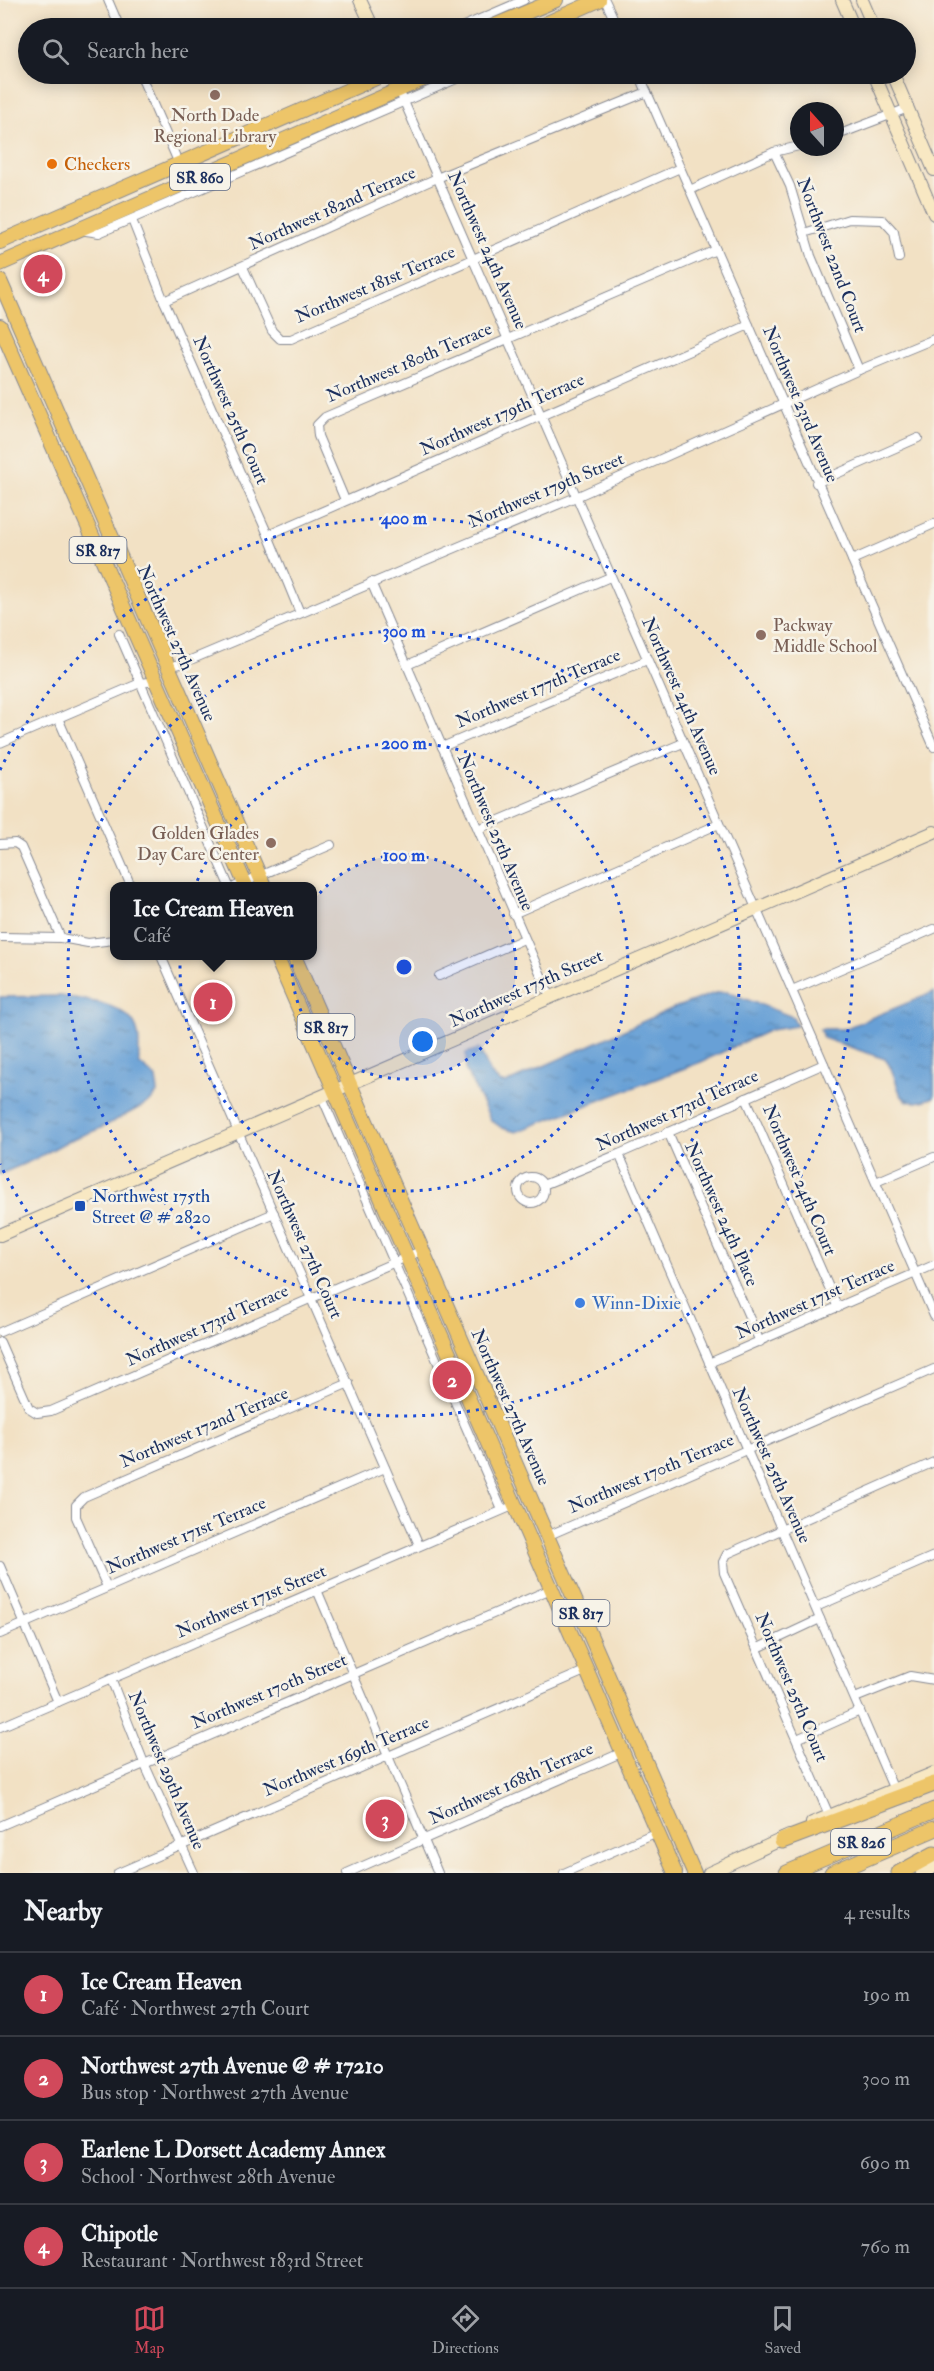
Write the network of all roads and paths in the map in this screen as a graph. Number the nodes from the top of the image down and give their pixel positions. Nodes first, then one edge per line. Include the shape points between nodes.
1 (108, 0) edge
2 (360, 0) edge
3 (524, 0) edge
4 (556, 0) edge
5 (599, 0) edge
6 (605, 0) edge
7 (842, 0) edge
8 (862, 0) edge
9 (116, 18) edge
10 (368, 18) edge
11 (482, 18) edge
12 (513, 18) edge
13 (569, 18) edge
14 (613, 18) edge
15 (850, 18) edge
16 (870, 18) edge
17 (144, 84) edge
18 (362, 84) edge
19 (386, 84) edge
20 (404, 84) edge
21 (420, 84) edge
22 (438, 84) edge
23 (643, 84) edge
24 (878, 84) edge
25 (897, 84) edge
26 (647, 92) junction
27 (401, 96) junction
28 (371, 102) junction
29 (908, 108) junction
30 (891, 115) junction
31 (844, 133) edge
32 (790, 148) edge
33 (774, 152) junction
34 (179, 164) junction
35 (680, 168) junction
36 (934, 170) edge
37 (437, 178) junction
38 (690, 190) junction
39 (141, 202) junction
40 (934, 214) edge
41 (132, 220) junction
42 (80, 230) junction
43 (804, 233) junction
44 (0, 242) edge
45 (716, 250) junction
46 (899, 258) dead end
47 (473, 260) junction
48 (0, 264) edge
49 (243, 267) junction
50 (0, 281) edge
51 (164, 301) junction
52 (749, 325) junction
53 (0, 326) edge
54 (507, 338) junction
55 (934, 339) edge
56 (859, 370) junction
57 (782, 404) junction
58 (541, 415) junction
59 (918, 438) dead end
60 (816, 483) junction
61 (576, 497) junction
62 (94, 498) junction
63 (345, 500) junction
64 (78, 505) junction
65 (934, 524) edge
66 (268, 535) junction
67 (852, 560) junction
68 (610, 577) junction
69 (370, 582) junction
70 (300, 613) junction
71 (119, 634) dead end
72 (142, 649) junction
73 (647, 660) junction
74 (407, 665) junction
75 (168, 666) junction
76 (156, 681) junction
77 (140, 683) junction
78 (181, 696) junction
79 (58, 718) junction
80 (683, 742) junction
81 (0, 743) edge
82 (442, 747) junction
83 (934, 747) edge
84 (719, 824) junction
85 (478, 829) junction
86 (934, 832) edge
87 (0, 844) edge
88 (331, 846) dead end
89 (130, 882) edge
90 (227, 882) edge
91 (241, 882) edge
92 (262, 882) edge
93 (756, 908) junction
94 (513, 914) junction
95 (934, 929) edge
96 (0, 937) edge
97 (61, 938) junction
98 (524, 939) junction
99 (110, 940) edge
100 (163, 960) edge
101 (278, 960) edge
102 (296, 960) edge
103 (439, 976) dead end
104 (792, 990) junction
105 (550, 996) junction
106 (824, 1064) junction
107 (351, 1085) junction
108 (328, 1094) junction
109 (746, 1098) junction
110 (238, 1131) junction
111 (668, 1132) junction
112 (619, 1154) junction
113 (934, 1157) edge
114 (876, 1182) junction
115 (543, 1185) dead end
116 (274, 1213) junction
117 (0, 1235) edge
118 (423, 1250) junction
119 (401, 1260) junction
120 (934, 1265) edge
121 (915, 1274) junction
122 (311, 1298) junction
123 (838, 1308) junction
124 (934, 1316) edge
125 (0, 1332) edge
126 (0, 1342) edge
127 (760, 1342) junction
128 (709, 1363) junction
129 (934, 1370) edge
130 (349, 1383) junction
131 (485, 1392) junction
132 (469, 1399) junction
133 (747, 1449) junction
134 (934, 1462) edge
135 (385, 1468) junction
136 (512, 1510) junction
137 (782, 1528) junction
138 (547, 1536) junction
139 (419, 1545) junction
140 (934, 1556) edge
141 (0, 1566) edge
142 (107, 1587) junction
143 (552, 1589) junction
144 (317, 1590) junction
145 (816, 1607) junction
146 (820, 1619) junction
147 (25, 1623) junction
148 (0, 1634) edge
149 (574, 1640) junction
150 (758, 1648) junction
151 (601, 1659) junction
152 (587, 1670) junction
153 (353, 1674) junction
154 (111, 1679) junction
155 (934, 1680) edge
156 (614, 1691) junction
157 (855, 1698) junction
158 (58, 1702) junction
159 (860, 1711) junction
160 (0, 1728) edge
161 (797, 1739) junction
162 (623, 1752) junction
163 (388, 1755) junction
164 (144, 1763) junction
165 (934, 1773) edge
166 (934, 1784) edge
167 (894, 1790) junction
168 (934, 1810) edge
169 (829, 1815) junction
170 (0, 1826) edge
171 (934, 1830) edge
172 (657, 1832) junction
173 (424, 1839) junction
174 (782, 1841) junction
175 (181, 1846) junction
176 (934, 1854) edge
177 (934, 1867) edge
178 (118, 1873) edge
179 (194, 1873) edge
180 (347, 1873) edge
181 (438, 1873) edge
182 (564, 1873) edge
183 (675, 1873) edge
184 (694, 1873) edge
185 (709, 1873) edge
186 (788, 1873) edge
187 (832, 1873) edge
188 (899, 1873) edge
189 (922, 1873) edge

1 - 9 street
2 - 10 street
3 - 11 street
4 - 12 main road
5 - 13 main road
6 - 14 street
7 - 15 street
8 - 16 street
17 - 34 street
18 - 34 main road, SR 860
19 - 28 main road
20 - 27 main road
21 - 27 main road, SR 860
22 - 27 street
23 - 26 street, Northwest 23rd Avenue
24 - 30 street
25 - 29 street
26 - 35 street, Northwest 23rd Avenue
26 - 37 street, Northwest 182nd Terrace
27 - 28 main road, SR 860
27 - 37 street, Northwest 24th Avenue
27 - 41 street
28 - 39 main road, SR 860
29 - 30 street
29 - 36 street
30 - 31 street
30 - 40 street
32 - 33 street
33 - 38 street
33 - 43 street, Northwest 22nd Court via 790,186
34 - 44 main road, SR 860
35 - 38 street, Northwest 23rd Avenue
35 - 47 street, Northwest 181st Terrace
37 - 47 street, Northwest 24th Avenue
37 - 49 street, Northwest 182nd Terrace
38 - 45 street, Northwest 23rd Avenue
39 - 41 main road
39 - 42 main road, SR 860
41 - 42 street via 99,233
41 - 51 street, Northwest 25th Court
42 - 48 main road, SR 860
43 - 46 street via 849,219 884,220 894,232
43 - 56 street, Northwest 22nd Court
45 - 52 street, Northwest 23rd Avenue
45 - 54 street, Northwest 180th Terrace
47 - 49 street, Northwest 181st Terrace via 291,339 280,339 272,331
47 - 54 street, Northwest 24th Avenue
49 - 51 street, Northwest 182nd Terrace
50 - 62 main road, Northwest 27th Avenue / SR 817
51 - 66 street, Northwest 25th Court
52 - 57 street, Northwest 23rd Avenue
52 - 58 street, Northwest 179th Terrace
53 - 64 main road, Northwest 27th Avenue / SR 817
54 - 58 street, Northwest 24th Avenue
54 - 63 street, Northwest 180th Terrace via 326,417 317,425
55 - 56 street, Northwest 179th Street
56 - 57 street, Northwest 179th Street
57 - 60 street, Northwest 23rd Avenue
57 - 61 street, Northwest 179th Street
58 - 61 street, Northwest 24th Avenue
58 - 63 street, Northwest 179th Terrace
59 - 60 street
60 - 67 street, Northwest 23rd Avenue
61 - 68 street, Northwest 24th Avenue
61 - 69 street, Northwest 179th Street
62 - 64 main road
62 - 75 main road, Northwest 27th Avenue / SR 817
63 - 66 street, Northwest 179th Terrace
64 - 72 main road, Northwest 27th Avenue / SR 817
65 - 67 street
66 - 70 street, Northwest 25th Court
67 - 83 street, Northwest 23rd Avenue
68 - 73 street, Northwest 24th Avenue
68 - 74 street
69 - 70 street, Northwest 179th Street
69 - 74 street, Northwest 25th Avenue
70 - 75 street, Northwest 179th Street
71 - 77 street
72 - 75 main road via 158,665
72 - 76 main road, Northwest 27th Avenue / SR 817
73 - 80 street, Northwest 24th Avenue
73 - 82 street, Northwest 177th Terrace
74 - 82 street, Northwest 25th Avenue
75 - 78 main road, Northwest 27th Avenue / SR 817
76 - 77 street
76 - 78 main road via 165,681
76 - 91 main road, Northwest 27th Avenue / SR 817
77 - 79 street
77 - 90 street
78 - 92 main road, Northwest 27th Avenue / SR 817
79 - 81 street
79 - 89 street
80 - 84 street, Northwest 24th Avenue
80 - 85 street
82 - 85 street, Northwest 25th Avenue
84 - 93 street, Northwest 24th Avenue
84 - 94 street
85 - 94 street, Northwest 25th Avenue
86 - 93 street, Northwest 175th Street
87 - 97 street via 15,843 21,847
88 - 92 street
93 - 104 street, Northwest 24th Avenue
93 - 105 street, Northwest 175th Street
94 - 98 street, Northwest 25th Avenue
95 - 104 street
96 - 97 street
97 - 99 street via 88,943
98 - 103 street
98 - 105 street, Northwest 25th Avenue
100 - 110 street, Northwest 27th Court
101 - 108 main road, Northwest 27th Avenue / SR 817
102 - 107 main road, Northwest 27th Avenue / SR 817
104 - 106 street, Northwest 24th Avenue
105 - 107 street, Northwest 175th Street
106 - 109 street, Northwest 173rd Terrace
106 - 114 street, Northwest 24th Avenue
107 - 108 street, Northwest 175th Street
107 - 118 main road, Northwest 27th Avenue / SR 817
108 - 110 street, Northwest 175th Street
108 - 119 main road, Northwest 27th Avenue / SR 817
109 - 111 street, Northwest 173rd Terrace
109 - 123 street, Northwest 24th Court
110 - 116 street, Northwest 27th Court
110 - 117 street, Northwest 175th Street
111 - 112 street, Northwest 173rd Terrace
111 - 127 street, Northwest 24th Place
112 - 115 street, Northwest 173rd Terrace
112 - 128 street, Northwest 25th Avenue
113 - 114 street
114 - 121 street, Northwest 24th Avenue
116 - 122 street, Northwest 27th Court
116 - 125 street
118 - 119 street, Northwest 173rd Terrace
118 - 131 main road, Northwest 27th Avenue / SR 817
119 - 122 street, Northwest 173rd Terrace
119 - 132 main road, Northwest 27th Avenue / SR 817
119 - 136 street
120 - 121 street, Northwest 171st Terrace
121 - 123 street, Northwest 171st Terrace
121 - 124 street, Northwest 24th Avenue
122 - 126 street, Northwest 173rd Terrace via 51,1411 37,1413 24,1400
122 - 130 street, Northwest 27th Court
123 - 127 street, Northwest 171st Terrace
127 - 128 street, Northwest 171st Terrace
128 - 133 street, Northwest 25th Avenue
129 - 133 street, Northwest 170th Terrace
130 - 135 street, Northwest 27th Court
130 - 142 street, Northwest 172nd Terrace via 84,1497 76,1505 76,1517
131 - 132 main road
131 - 138 main road, Northwest 27th Avenue / SR 817
132 - 136 main road, Northwest 27th Avenue / SR 817
133 - 137 street, Northwest 25th Avenue
133 - 138 street, Northwest 170th Terrace
134 - 137 street
135 - 139 street, Northwest 27th Court
135 - 142 street, Northwest 171st Terrace
136 - 138 main road
136 - 139 street, Northwest 171st Street
136 - 143 main road, Northwest 27th Avenue / SR 817
137 - 145 street, Northwest 25th Avenue
137 - 150 street, Northwest 25th Court via 727,1554 723,1562 724,1573
138 - 151 main road, Northwest 27th Avenue / SR 817
139 - 144 street, Northwest 171st Street
140 - 145 street
141 - 147 street
142 - 147 street, Northwest 171st Terrace
143 - 149 main road, Northwest 27th Avenue / SR 817
143 - 153 street, Northwest 170th Street
144 - 153 street
144 - 154 street, Northwest 171st Street
145 - 146 street, Northwest 25th Avenue
146 - 150 street
146 - 157 street, Northwest 25th Avenue
147 - 148 street, Northwest 171st Terrace
147 - 158 street
149 - 151 main road via 592,1659
149 - 152 main road, Northwest 27th Avenue / SR 817
150 - 161 street, Northwest 25th Court
151 - 156 main road, Northwest 27th Avenue / SR 817
152 - 156 main road
152 - 162 main road, Northwest 27th Avenue / SR 817
152 - 163 street, Northwest 169th Terrace
153 - 163 street
153 - 164 street, Northwest 170th Street
154 - 158 street, Northwest 171st Street
154 - 164 street, Northwest 29th Avenue
155 - 157 street via 910,1676
156 - 184 main road, Northwest 27th Avenue / SR 817
157 - 159 street, Northwest 25th Avenue
158 - 160 street, Northwest 171st Street
159 - 161 street
159 - 167 street, Northwest 25th Avenue
161 - 169 street, Northwest 25th Court
162 - 172 main road, Northwest 27th Avenue / SR 817
162 - 173 street, Northwest 168th Terrace
163 - 173 street
163 - 175 street, Northwest 169th Terrace
164 - 170 street, Northwest 170th Street
164 - 175 street, Northwest 29th Avenue
165 - 167 street
166 - 174 highway
167 - 169 street
168 - 186 highway, SR 826
169 - 174 street
171 - 187 highway, SR 826
172 - 182 street
172 - 183 main road, Northwest 27th Avenue / SR 817
173 - 180 street, Northwest 168th Terrace
173 - 181 street
174 - 185 street
175 - 178 street, Northwest 169th Terrace
175 - 179 street, Northwest 29th Avenue
176 - 188 highway
177 - 189 street

